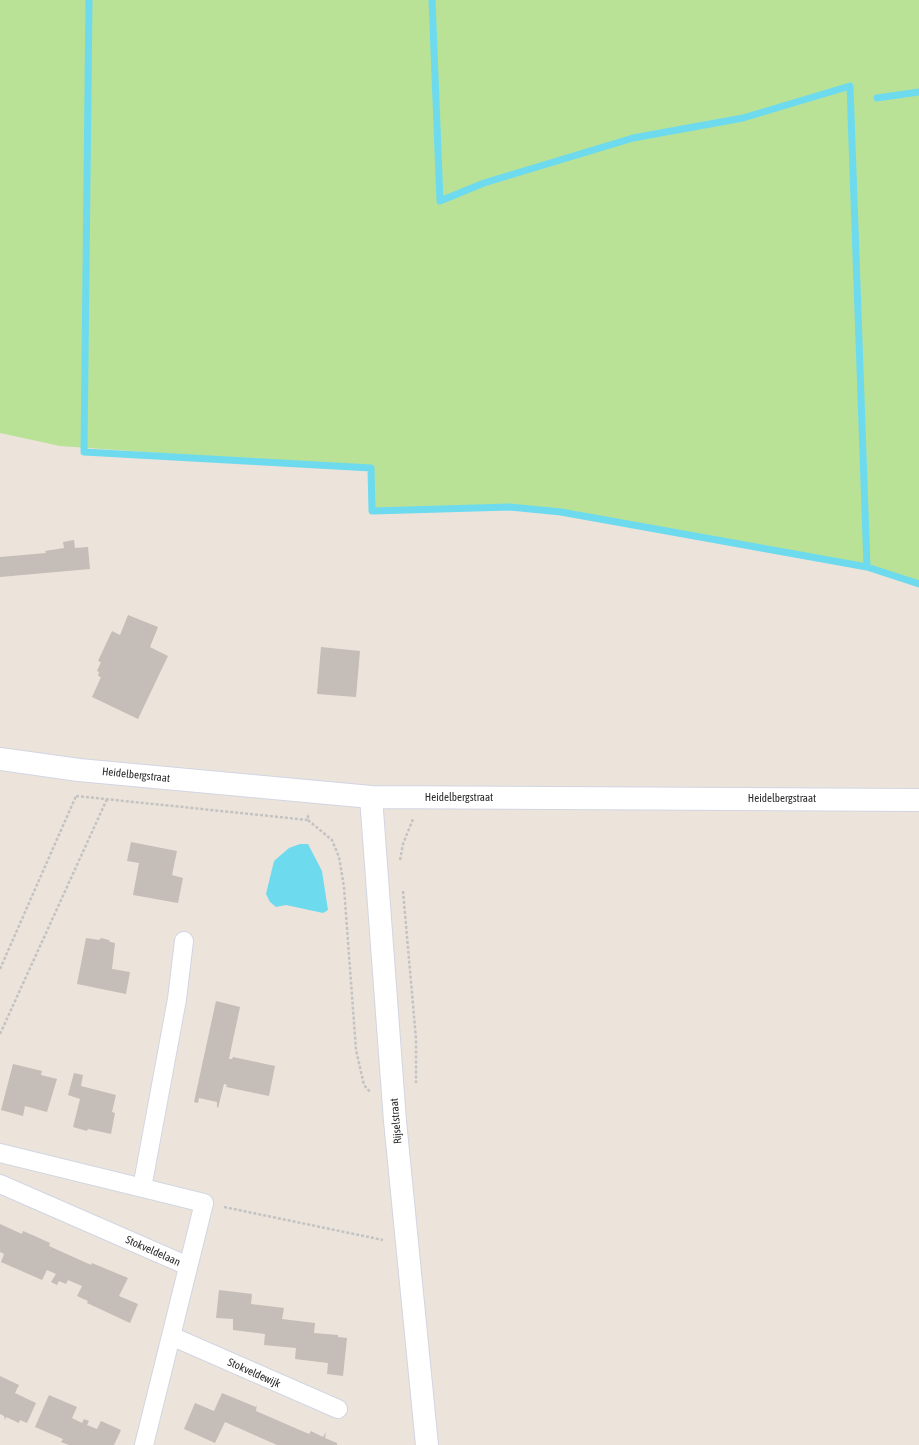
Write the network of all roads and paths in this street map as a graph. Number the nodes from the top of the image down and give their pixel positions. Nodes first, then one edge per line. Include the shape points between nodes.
1 (0, 759) edge
2 (309, 792) junction
3 (371, 797) junction
4 (420, 798) junction
5 (107, 799) junction
6 (919, 800) edge
7 (308, 820) junction
8 (401, 867) dead end
9 (402, 883) dead end
10 (184, 941) dead end
11 (0, 969) edge
12 (0, 1034) edge
13 (414, 1087) dead end
14 (373, 1095) dead end
15 (0, 1153) edge
16 (0, 1184) edge
17 (142, 1188) junction
18 (204, 1203) junction
19 (407, 1245) junction
20 (188, 1266) junction
21 (171, 1336) junction
22 (338, 1409) dead end
23 (144, 1445) edge
24 (426, 1445) edge

1 - 2 main road, Heidelbergstraat via 79,770
2 - 3 main road, Heidelbergstraat
2 - 7 path
3 - 4 main road, Heidelbergstraat
3 - 19 main road, Rijselstraat via 392,1084
4 - 6 main road, Heidelbergstraat
4 - 8 path via 403,844
5 - 7 path
5 - 11 path via 76,796
5 - 12 path
7 - 14 path via 332,840 339,857 344,887 356,1050 364,1085
9 - 13 path via 416,1039 417,1080
10 - 17 street via 177,999
15 - 17 street
16 - 20 street, Stokveldelaan
17 - 18 street
18 - 19 path
18 - 20 street, Stokveldelaan
19 - 24 main road, Rijselstraat
20 - 21 street
21 - 22 street, Stokveldewijk
21 - 23 street

